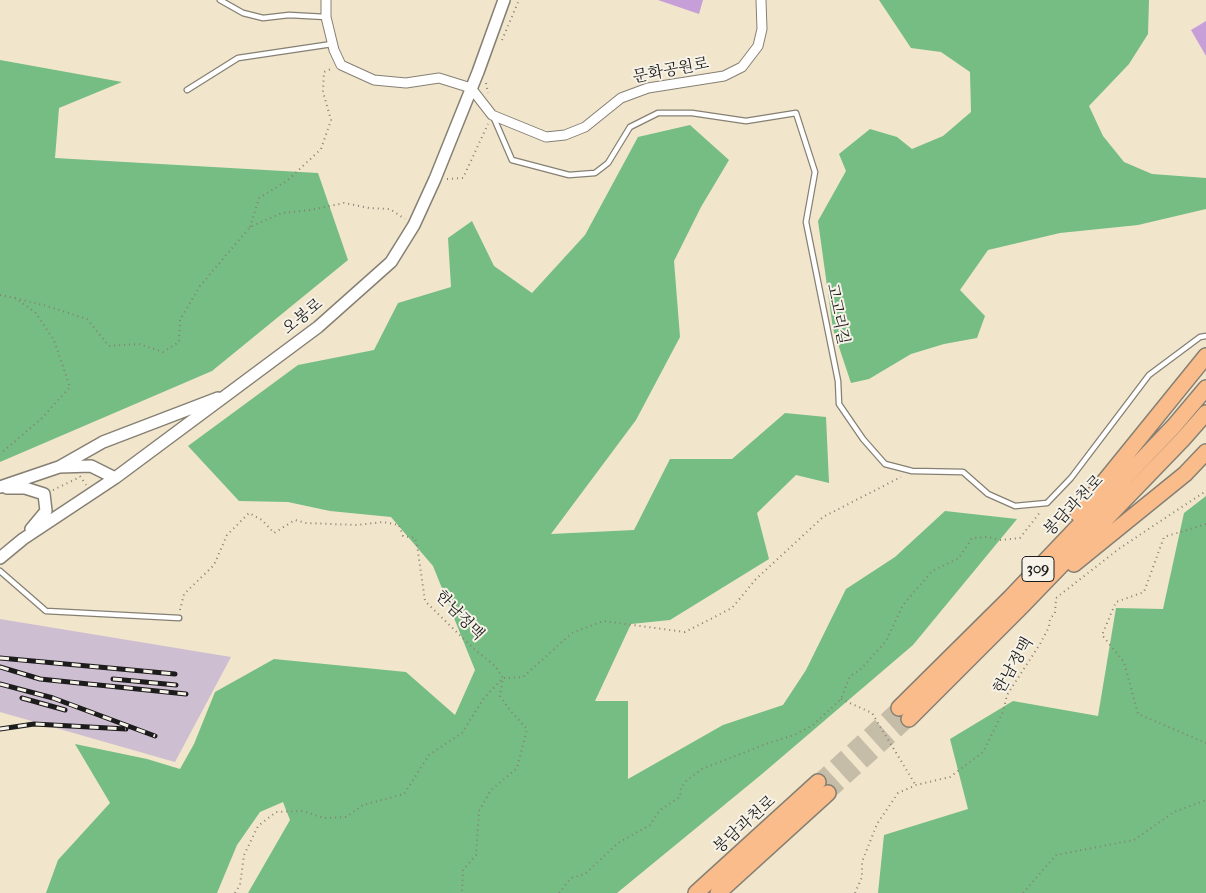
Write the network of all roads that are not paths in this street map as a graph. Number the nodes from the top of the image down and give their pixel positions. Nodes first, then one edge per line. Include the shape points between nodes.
1 (220, 0) edge
2 (326, 0) edge
3 (504, 0) edge
4 (761, 0) edge
5 (326, 17) junction
6 (332, 44) junction
7 (470, 88) junction
8 (187, 90) dead end
9 (492, 115) junction
10 (1206, 336) edge
11 (1206, 356) edge
12 (1206, 388) edge
13 (231, 393) junction
14 (1206, 412) edge
15 (1202, 456) edge
16 (59, 467) junction
17 (115, 478) junction
18 (0, 488) edge
19 (23, 539) junction
20 (0, 558) edge
21 (0, 571) edge
22 (1017, 601) junction
23 (179, 618) road end
24 (904, 713) tunnel mouth
25 (696, 893) edge
26 (718, 893) edge

1 - 5 lane via 263,18 289,15
2 - 5 street
3 - 7 street, 오봉로
4 - 9 street, 문화공원로 via 762,29 758,46 742,67 724,76 648,88 621,98 586,128 565,135 546,136
5 - 6 street
6 - 7 street via 341,65 374,80 406,83 438,78
6 - 8 lane via 238,58
7 - 9 street, 문화공원로
7 - 13 street, 오봉로 via 435,179 414,225 391,262 318,327
9 - 10 lane, 고고리길 via 512,160 569,176 595,173 608,163 630,127 658,113 692,113 746,121 796,113 815,172 806,222 838,382 839,404 885,464 912,471 963,472 988,494 1015,506 1047,503 1072,478 1149,374
11 - 22 highway
12 - 22 highway, 봉담과천로 / 309
13 - 16 street via 103,442
13 - 17 street, 오봉로
14 - 22 highway, 봉담과천로 / 309 via 1183,439
15 - 22 highway via 1185,474
16 - 17 street via 91,466
16 - 18 street
17 - 19 street, 오봉로
18 - 19 street via 25,488 44,494 46,511
19 - 20 street, 오봉로
21 - 23 lane via 46,612
22 - 24 highway, 봉담과천로 / 309
25 - 26 highway, 봉담과천로 via 823,788

